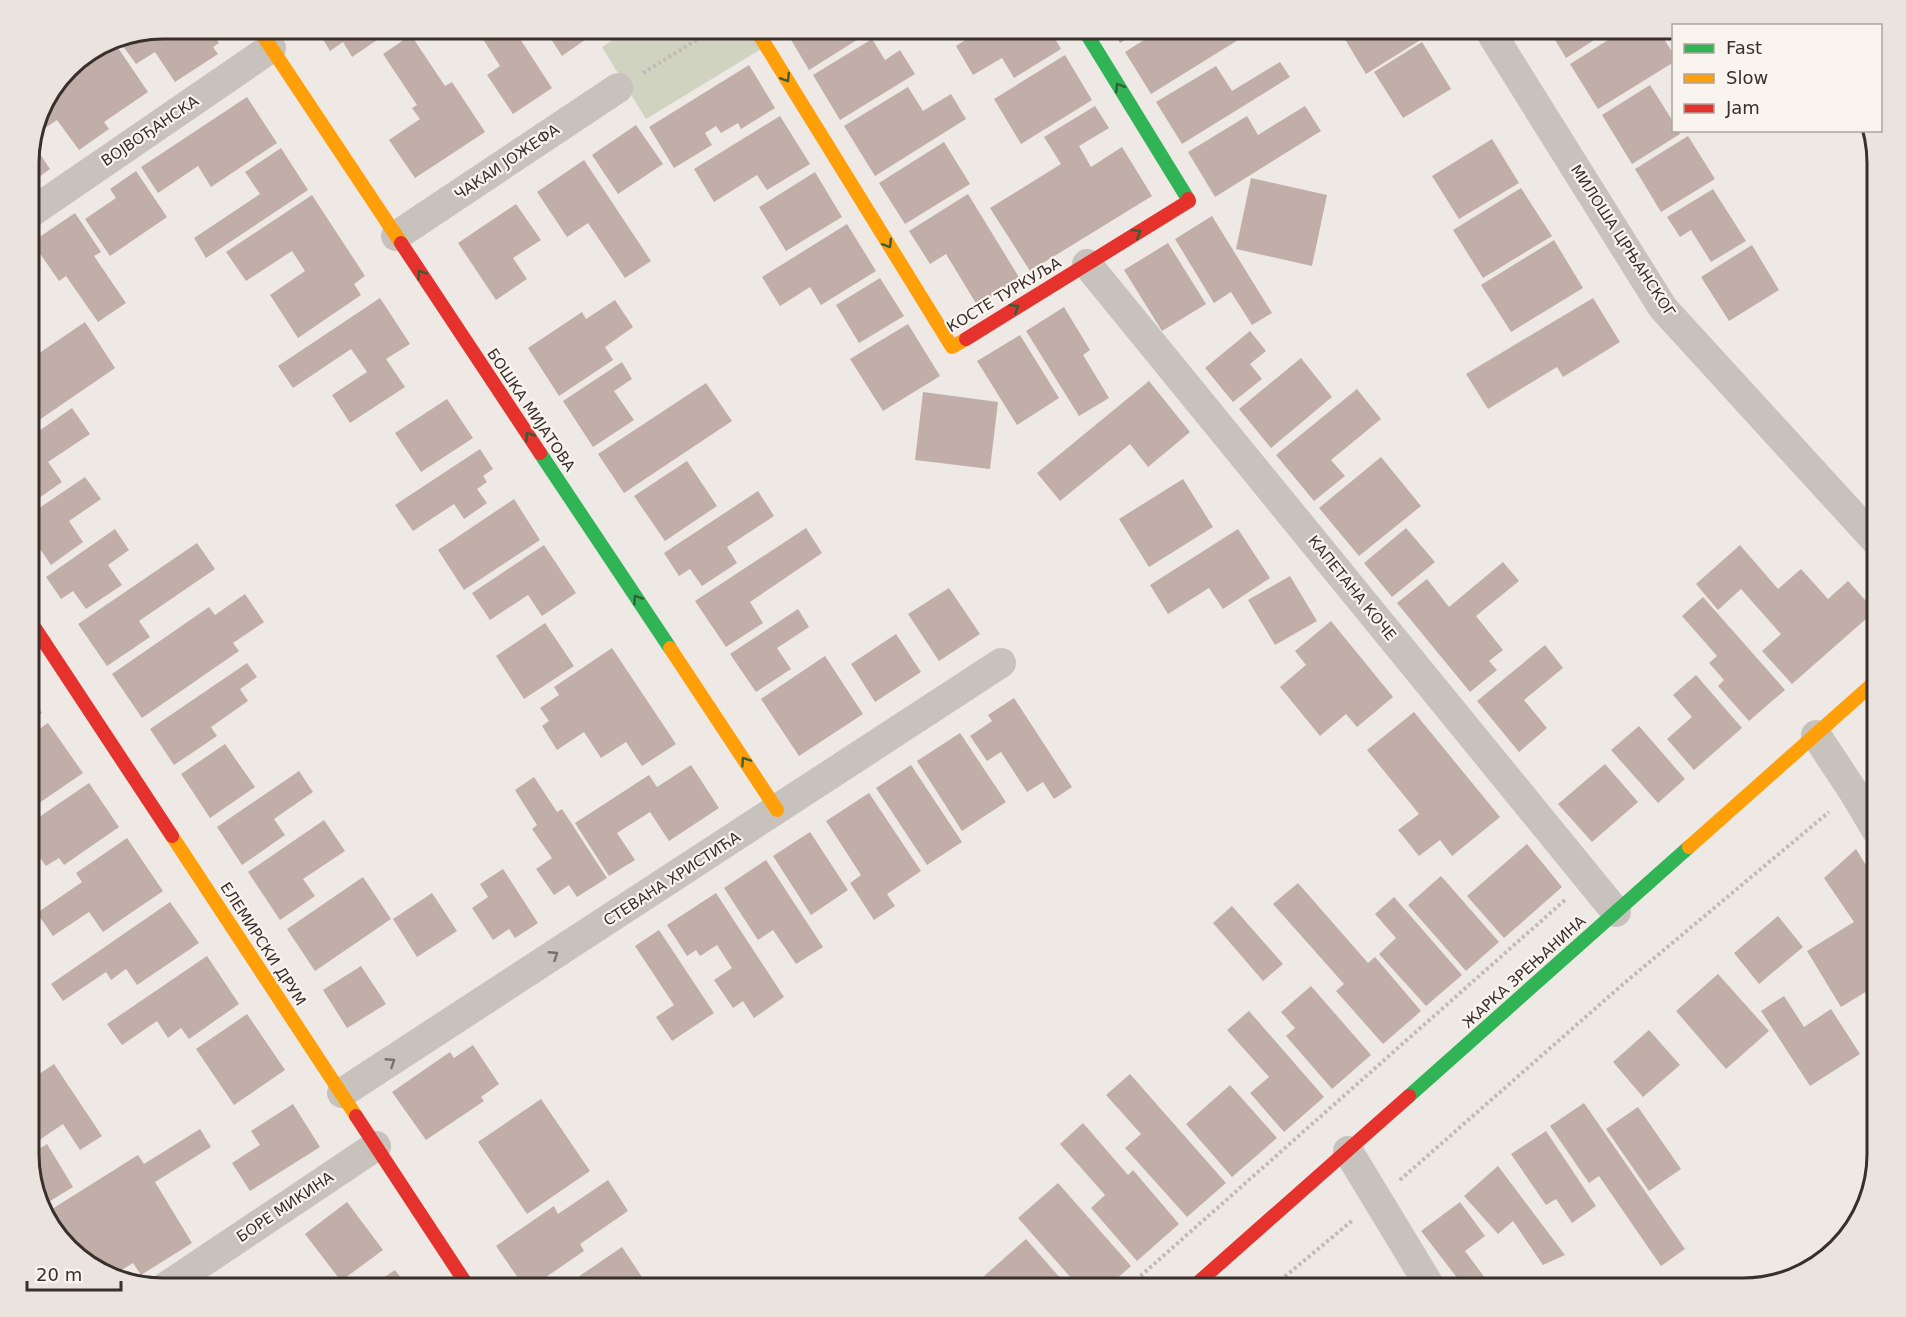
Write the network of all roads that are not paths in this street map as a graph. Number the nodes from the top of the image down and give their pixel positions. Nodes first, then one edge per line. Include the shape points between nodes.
1 (263, 39) edge
2 (265, 39) edge
3 (762, 39) edge
4 (1090, 39) edge
5 (1495, 39) edge
6 (618, 88) road end
7 (39, 207) edge
8 (396, 236) junction
9 (1087, 264) junction
10 (1867, 530) edge
11 (39, 634) edge
12 (1001, 663) dead end
13 (1867, 690) edge
14 (1816, 735) junction
15 (777, 810) junction
16 (1867, 813) edge
17 (1616, 912) junction
18 (342, 1094) junction
19 (376, 1146) junction
20 (1348, 1151) junction
21 (180, 1278) edge
22 (463, 1278) edge
23 (1203, 1278) edge
24 (1425, 1278) edge

1 - 7 street, ВОЈВОЂАНСКА
2 - 8 street, БОШКА МИЈАТОВА
3 -> 9 street, КОСТЕ ТУРКУЉА via 952,347
9 -> 4 street, КОСТЕ ТУРКУЉА via 1189,201
5 - 10 street, МИЛОША ЦРЊАНСКОГ via 1663,308
6 - 8 street, ЧАКАИ ЈОЖЕФА
15 -> 8 street, БОШКА МИЈАТОВА
9 - 17 street, КАПЕТАНА КОЧЕ
11 - 18 street, ЕЛЕМИРСКИ ДРУМ
12 - 15 street, СТЕВАНА ХРИСТИЋА
13 - 14 street, ЖАРКА ЗРЕЊАНИНА
14 - 16 street
14 - 17 street, ЖАРКА ЗРЕЊАНИНА
18 -> 15 street, СТЕВАНА ХРИСТИЋА
17 - 20 street, ЖАРКА ЗРЕЊАНИНА
18 - 19 street, ЕЛЕМИРСКИ ДРУМ
19 - 21 street, БОРЕ МИКИНА
19 - 22 street, ЕЛЕМИРСКИ ДРУМ
20 - 23 street, ЖАРКА ЗРЕЊАНИНА
20 - 24 street

